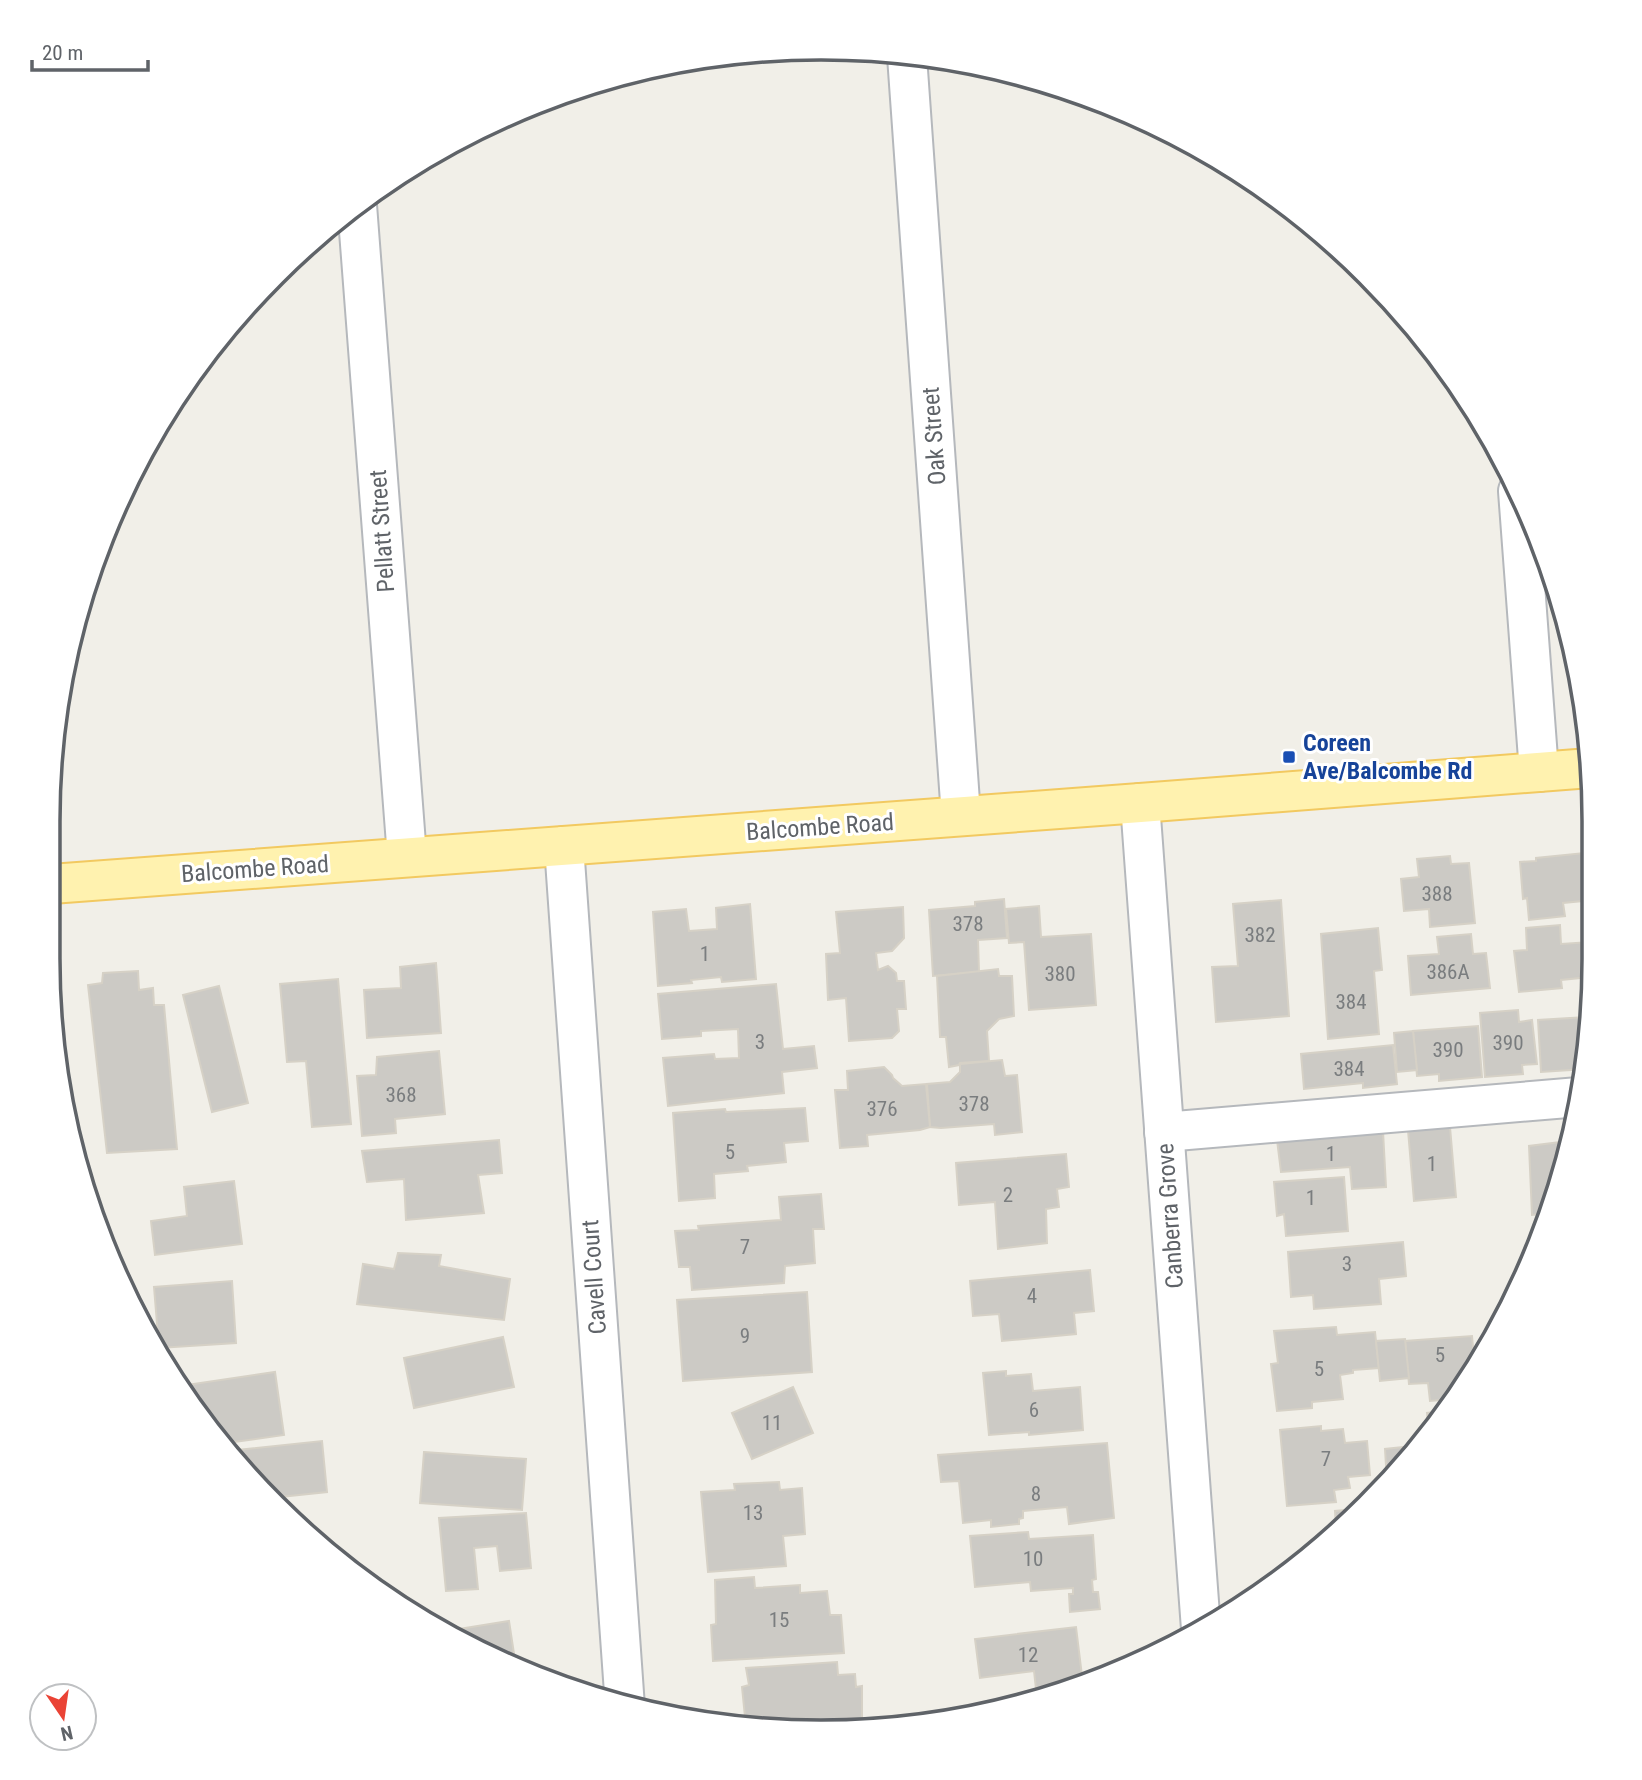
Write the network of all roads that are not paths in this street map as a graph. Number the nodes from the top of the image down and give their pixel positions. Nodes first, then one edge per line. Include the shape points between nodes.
1 (908, 65) edge
2 (359, 216) edge
3 (1520, 519) edge
4 (1581, 769) edge
5 (1539, 772) junction
6 (1140, 803) junction
7 (961, 816) junction
8 (564, 846) junction
9 (407, 857) junction
10 (59, 883) edge
11 (1570, 1098) edge
12 (1164, 1132) junction
13 (1200, 1619) edge
14 (624, 1695) edge

1 - 7 street, Oak Street
2 - 9 street, Pellatt Street
3 - 5 street
4 - 5 main road, Balcombe Road
5 - 6 main road, Balcombe Road
6 - 7 main road, Balcombe Road
6 - 12 street, Canberra Grove
7 - 8 main road, Balcombe Road
8 - 9 main road, Balcombe Road
8 - 14 street, Cavell Court
9 - 10 main road, Balcombe Road
11 - 12 street
12 - 13 street, Canberra Grove

